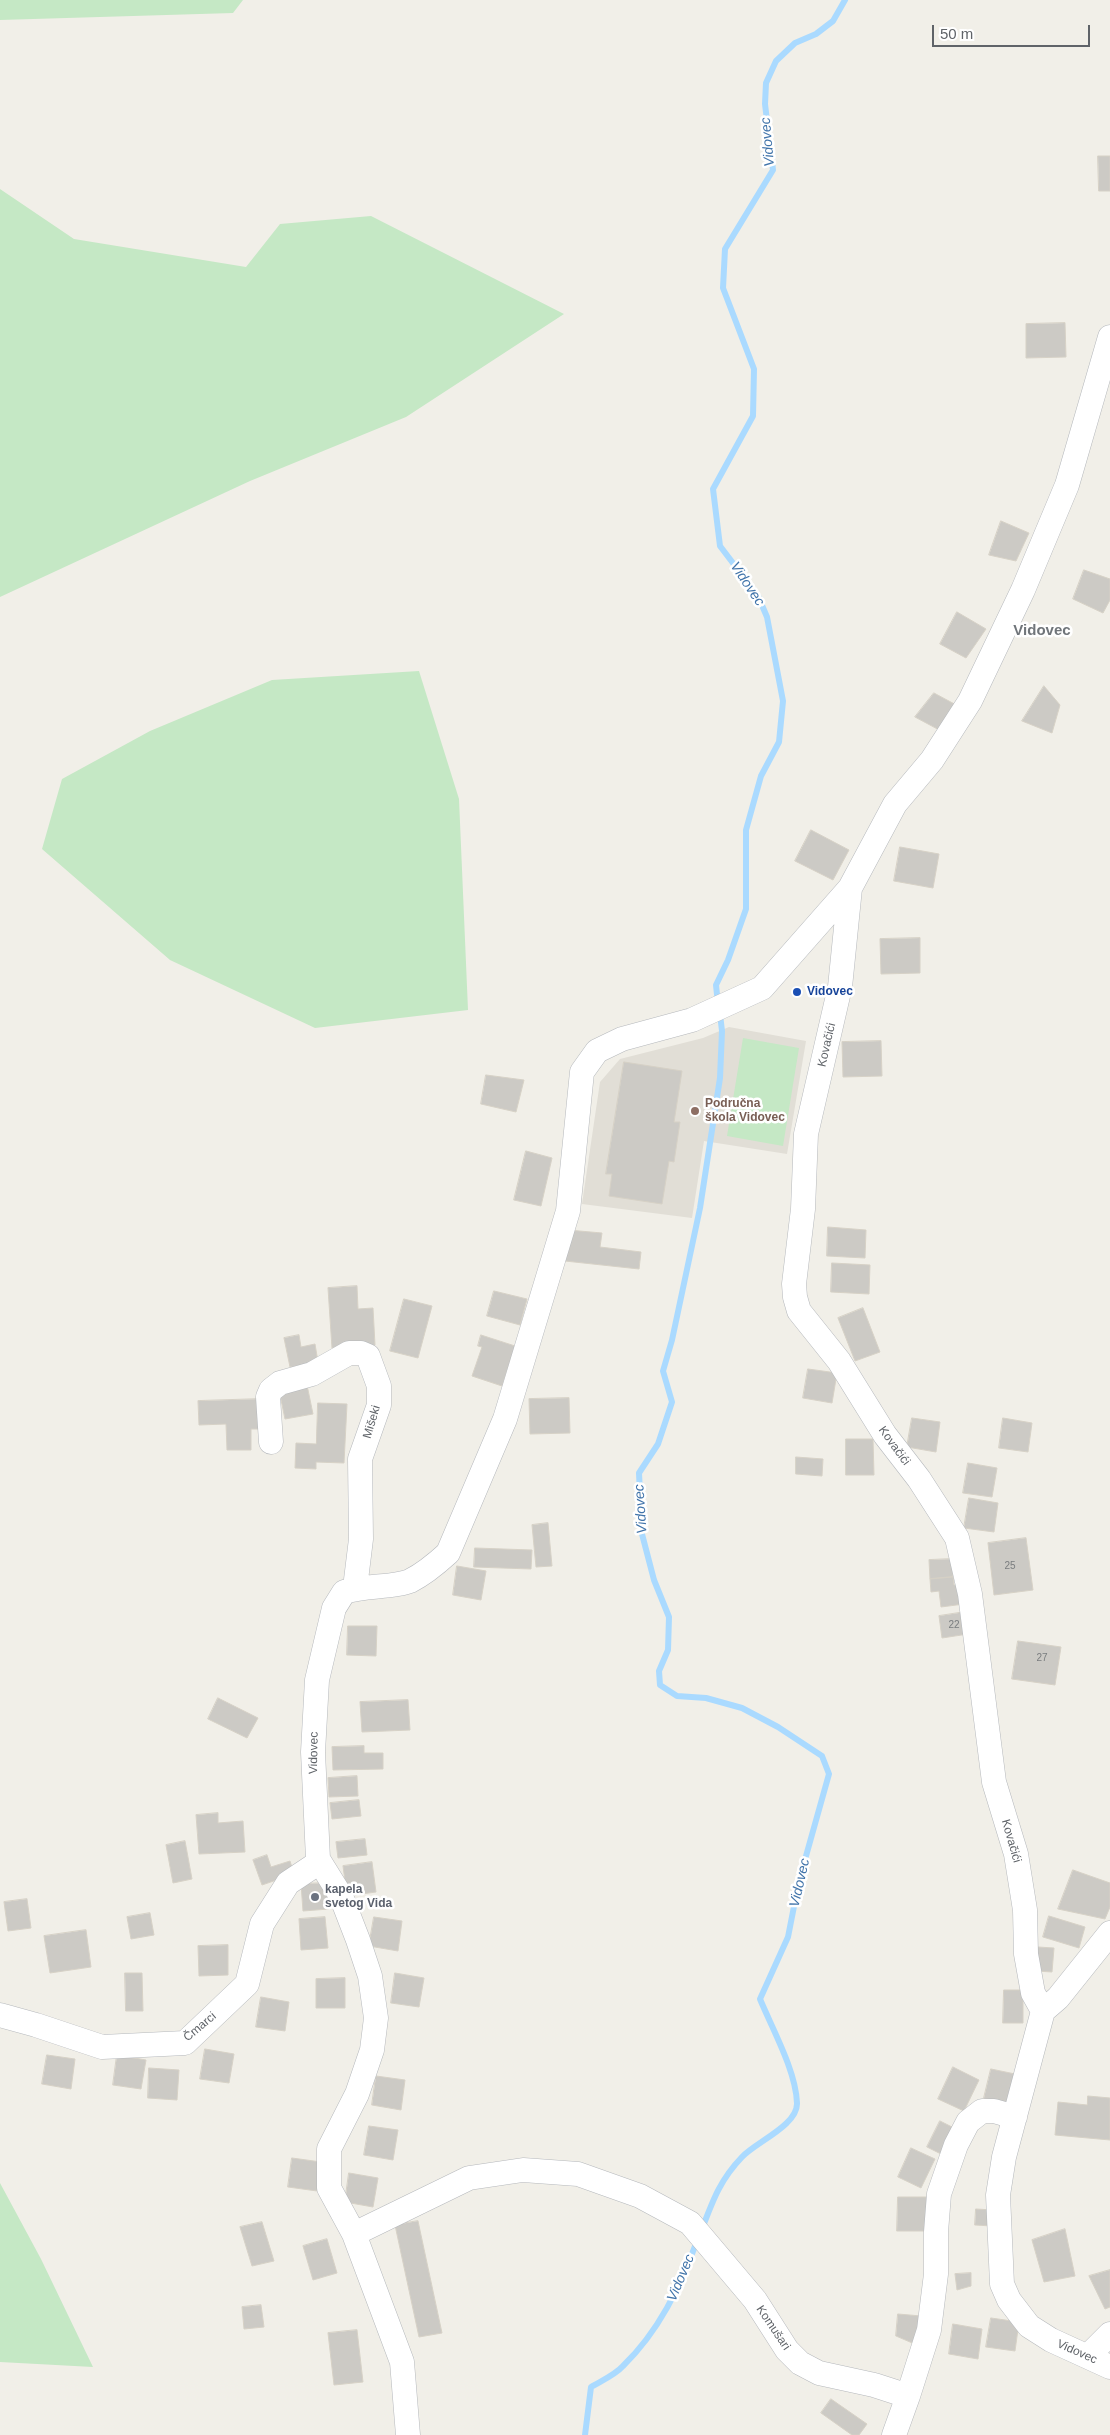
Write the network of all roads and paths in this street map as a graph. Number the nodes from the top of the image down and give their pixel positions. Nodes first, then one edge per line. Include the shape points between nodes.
1 (1110, 337) edge
2 (850, 888) junction
3 (271, 1442) dead end
4 (355, 1588) junction
5 (318, 1863) junction
6 (1110, 1934) edge
7 (1043, 2011) junction
8 (0, 2015) edge
9 (1016, 2117) junction
10 (354, 2234) junction
11 (1110, 2334) edge
12 (1088, 2356) junction
13 (1110, 2367) edge
14 (908, 2396) junction
15 (408, 2435) edge
16 (894, 2435) edge

1 - 2 street via 1067,485 1023,590 970,701 932,760 895,804
2 - 4 street via 762,988 720,1009 622,1039 597,1051 582,1072 568,1211 505,1420 448,1553 432,1568 408,1582
2 - 7 street, Kovačići via 840,987 806,1134 795,1297 799,1311 839,1361 885,1435 957,1538 970,1594 994,1782 1016,1854 1026,1954 1033,1993
3 - 4 street, Mišeki via 268,1397 280,1382 312,1374 350,1353 361,1352 368,1356 379,1386 379,1405 360,1459 361,1539
4 - 5 street, Vidovec via 344,1592 334,1608 317,1680 313,1752
5 - 8 street, Čmarci via 288,1883 262,1924 247,1984 185,2043 102,2047
5 - 10 street via 330,1875 341,1896 358,1940 370,1976 376,2018 372,2050 357,2094 330,2149 329,2188
6 - 7 street via 1058,1998
7 - 9 street, Vidovec
9 - 12 street, Vidovec via 1004,2157 998,2194 1002,2284 1009,2300 1029,2326 1051,2340
9 - 14 street via 982,2111 968,2122 956,2145 938,2194 936,2274 929,2330
10 - 14 street, Komušari via 469,2178 523,2170 578,2174 640,2196 700,2234 755,2300 787,2350 800,2363 819,2373
10 - 15 street via 402,2362
11 - 12 street
12 - 13 street, Vidovec
14 - 16 street

